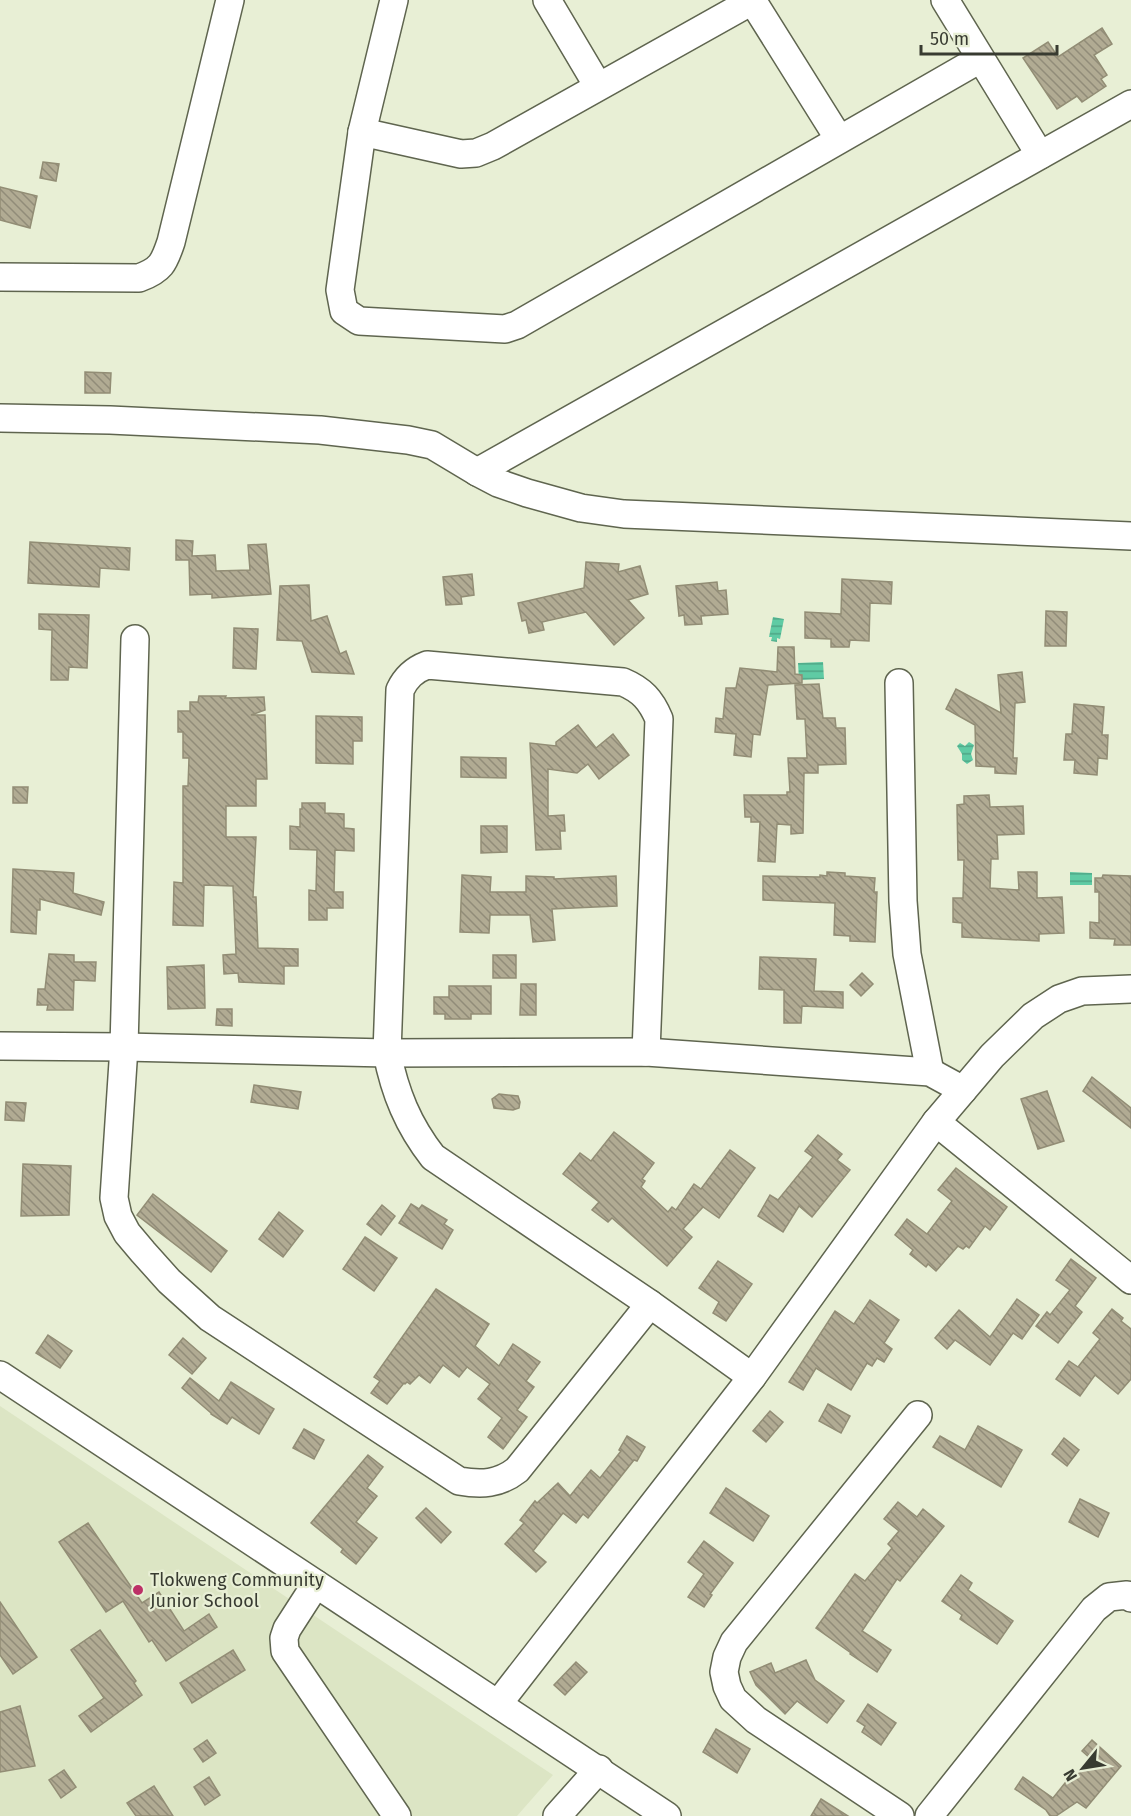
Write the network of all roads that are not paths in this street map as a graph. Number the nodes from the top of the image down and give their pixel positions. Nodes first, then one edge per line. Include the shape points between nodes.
1 (230, 0) edge
2 (394, 0) edge
3 (547, 0) edge
4 (752, 0) edge
5 (945, 0) edge
6 (980, 58) junction
7 (598, 86) junction
8 (1131, 104) edge
9 (362, 132) junction
10 (839, 139) junction
11 (1040, 155) junction
12 (0, 277) edge
13 (0, 418) edge
14 (477, 472) junction
15 (1131, 536) edge
16 (135, 639) dead end
17 (899, 683) dead end
18 (1131, 989) edge
19 (0, 1046) edge
20 (124, 1047) junction
21 (646, 1052) junction
22 (387, 1053) junction
23 (930, 1072) junction
24 (963, 1090) junction
25 (936, 1122) junction
26 (1131, 1280) edge
27 (650, 1304) junction
28 (0, 1375) edge
29 (752, 1377) junction
30 (918, 1415) dead end
31 (316, 1584) junction
32 (1131, 1598) edge
33 (498, 1704) junction
34 (599, 1769) junction
35 (397, 1816) edge
36 (557, 1816) edge
37 (667, 1816) edge
38 (900, 1816) edge
39 (929, 1816) edge

1 - 12 street via 162,265 139,278
2 - 9 street
3 - 7 street
4 - 7 street
4 - 10 street
5 - 6 street
6 - 10 street
6 - 11 street
7 - 9 street via 476,153 461,154
8 - 11 street
9 - 10 street via 340,290 344,311 359,321 505,329
11 - 14 street
13 - 14 street via 340,432 432,445
14 - 15 street via 498,483 570,506 624,514
16 - 20 street
17 - 23 street via 907,954
18 - 24 street via 1082,991 1059,999 1033,1016
19 - 20 street
20 - 22 street
20 - 27 street via 114,1198 128,1233 169,1281 210,1318 459,1480 492,1483 518,1470
21 - 22 street
21 - 22 street via 659,719 654,707 635,687 623,682 428,665 410,674 400,690
21 - 23 street
22 - 27 street via 394,1085 410,1123 433,1157
23 - 24 street
24 - 25 street
25 - 26 street
25 - 29 street
27 - 29 street
28 - 31 street
29 - 33 street
30 - 38 street via 734,1642 724,1672 733,1698 756,1720
31 - 33 street
31 - 35 street via 287,1629 285,1651
32 - 39 street via 1109,1597 1094,1609
33 - 34 street
34 - 36 street
34 - 37 street

